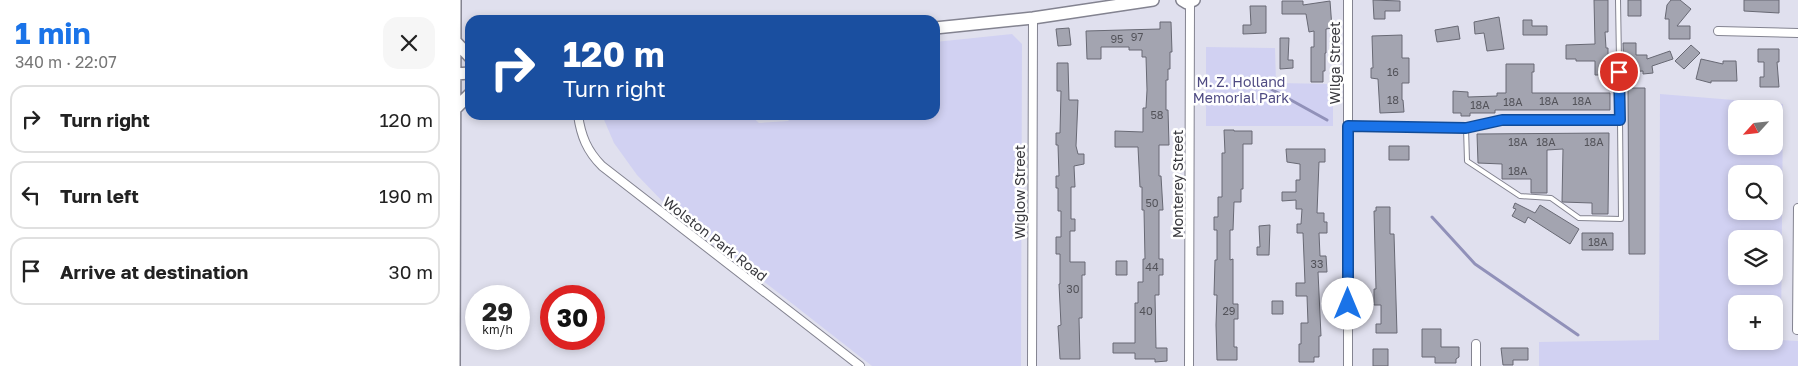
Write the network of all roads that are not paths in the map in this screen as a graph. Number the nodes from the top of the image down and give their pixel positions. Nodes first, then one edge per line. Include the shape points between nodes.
1 (1153, 0) edge
2 (1348, 0) edge
3 (1618, 0) edge
4 (1189, 1) edge
5 (453, 6) edge
6 (1032, 18) junction
7 (940, 27) edge
8 (1718, 31) dead end
9 (1798, 33) edge
10 (454, 40) junction
11 (465, 52) edge
12 (465, 73) edge
13 (455, 74) junction
14 (465, 99) edge
15 (454, 110) junction
16 (579, 120) edge
17 (1620, 120) junction
18 (1348, 126) junction
19 (1466, 128) junction
20 (1798, 208) edge
21 (1797, 330) edge
22 (1476, 344) dead end
23 (454, 366) edge
24 (860, 366) edge
25 (1032, 366) edge
26 (1189, 366) edge
27 (1348, 366) edge
28 (1476, 366) edge

1 - 6 main road
2 - 18 street, Wilga Street
3 - 17 lane
4 - 26 street, Monterey Street
5 - 10 main road
6 - 7 main road
6 - 25 street, Wiglow Street
8 - 9 street
10 - 11 main road
10 - 13 main road
12 - 13 main road
13 - 15 main road
14 - 15 main road
15 - 23 main road
16 - 24 street, Wolston Park Road via 585,143 602,166
17 - 19 lane via 1502,120
17 - 19 lane via 1621,219 1579,218 1551,198 1520,196 1467,161
18 - 19 lane
18 - 27 street, Wilga Street
20 - 21 street
22 - 28 street

